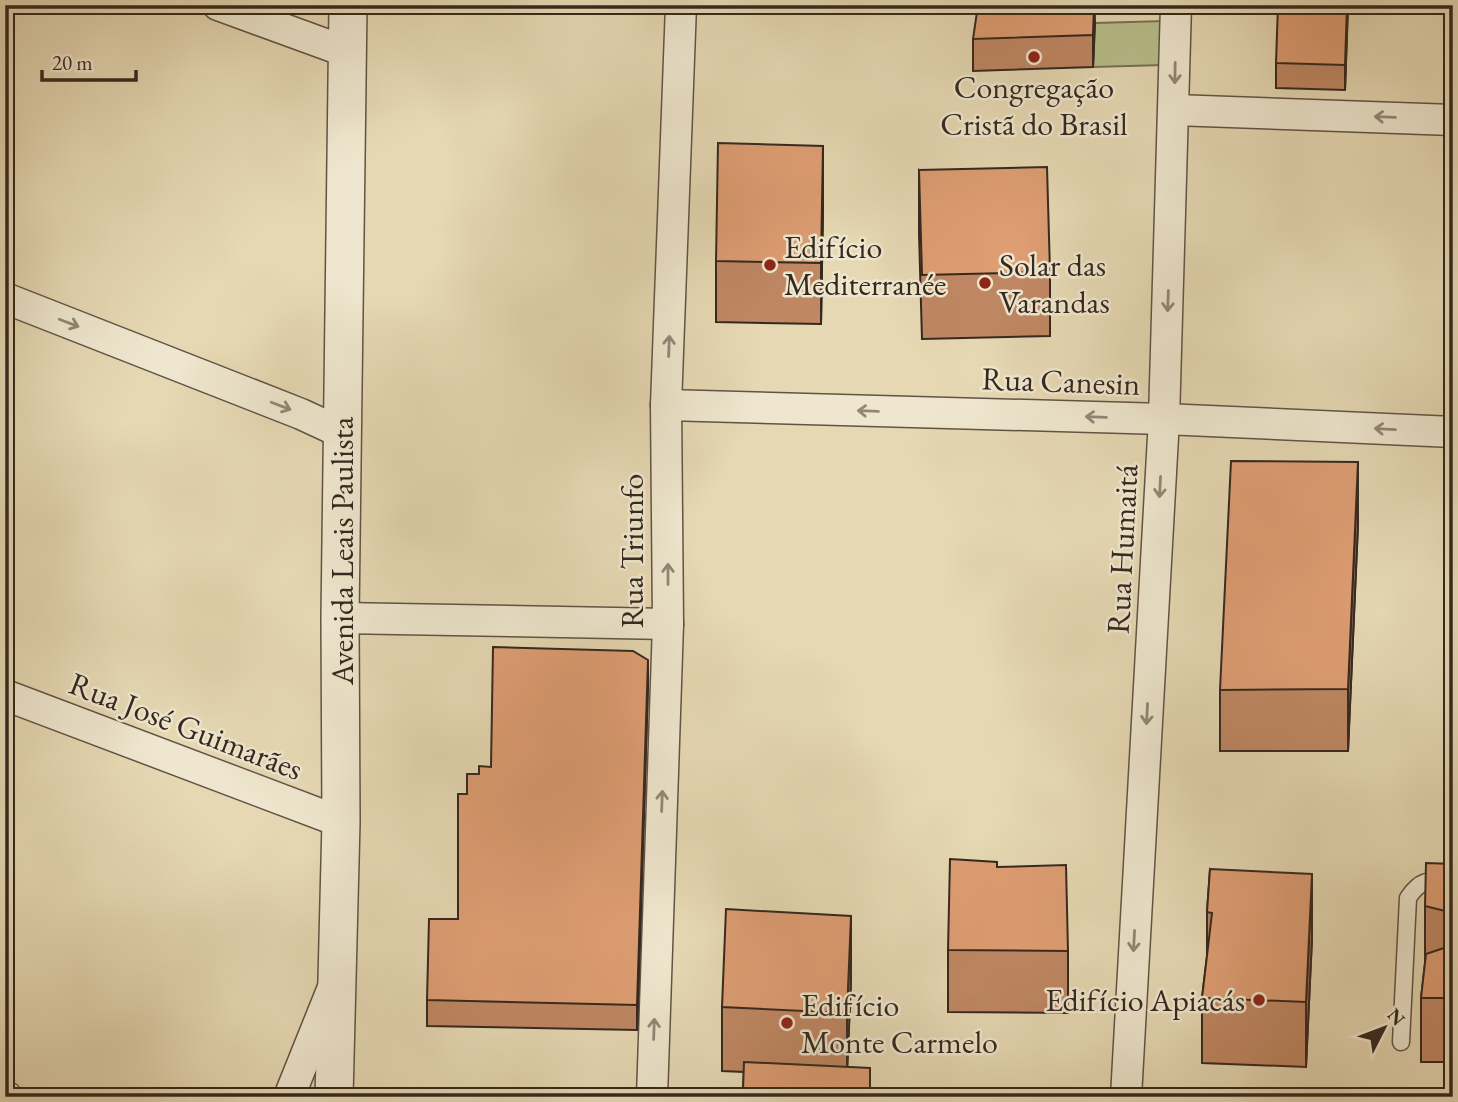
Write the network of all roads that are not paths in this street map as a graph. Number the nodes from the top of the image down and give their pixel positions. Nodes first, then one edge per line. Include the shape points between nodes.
1 (218, 5) edge
2 (348, 5) edge
3 (681, 5) edge
4 (1176, 5) edge
5 (347, 52) junction
6 (1174, 110) junction
7 (1453, 120) edge
8 (5, 298) edge
9 (666, 405) junction
10 (1164, 419) junction
11 (1453, 432) edge
12 (342, 433) junction
13 (340, 618) junction
14 (668, 624) junction
15 (5, 695) edge
16 (341, 822) junction
17 (1453, 883) edge
18 (337, 977) junction
19 (1401, 1042) dead end
20 (289, 1097) edge
21 (334, 1097) edge
22 (652, 1097) edge
23 (1126, 1097) edge

1 - 5 street
2 - 5 street, Avenida Leais Paulista
9 -> 3 street, Rua Triunfo
4 -> 6 street, Rua Humaitá
5 - 12 street, Avenida Leais Paulista
7 -> 6 street
6 -> 10 street, Rua Humaitá
8 -> 12 street
10 -> 9 street, Rua Canesin
14 -> 9 street, Rua Triunfo
11 -> 10 street, Rua Canesin
10 -> 23 street, Rua Humaitá
12 - 13 street, Avenida Leais Paulista
13 - 14 street
13 - 16 street, Avenida Leais Paulista
22 -> 14 street, Rua Triunfo
15 - 16 street, Rua José Guimarães
16 - 18 street, Avenida Leais Paulista
17 - 19 lane via 1418,884 1408,898
18 - 20 street
18 - 21 street, Avenida Leais Paulista

